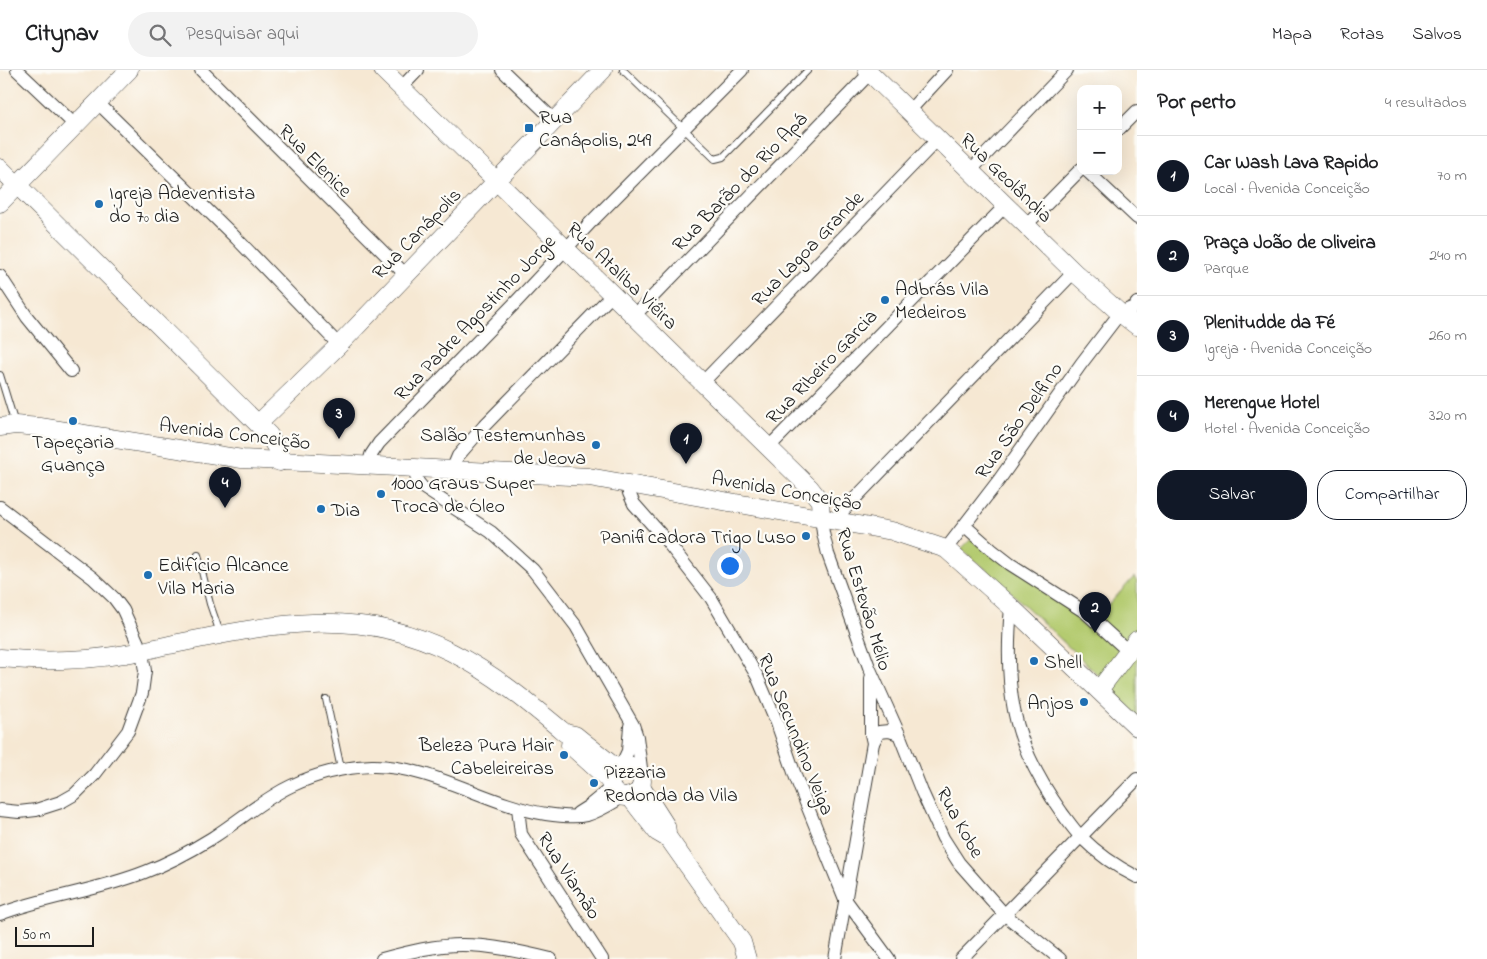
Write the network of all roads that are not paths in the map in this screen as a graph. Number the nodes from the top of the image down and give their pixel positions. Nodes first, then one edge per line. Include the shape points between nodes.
1 (17, 70) edge
2 (129, 70) edge
3 (201, 70) edge
4 (383, 70) edge
5 (418, 70) edge
6 (502, 70) edge
7 (603, 70) edge
8 (623, 70) edge
9 (742, 70) edge
10 (808, 70) edge
11 (947, 70) edge
12 (1067, 70) edge
13 (869, 71) edge
14 (401, 88) junction
15 (97, 102) junction
16 (909, 111) junction
17 (1137, 111) edge
18 (554, 120) junction
19 (75, 126) junction
20 (1122, 126) edge
21 (684, 129) junction
22 (938, 139) junction
23 (0, 168) edge
24 (970, 171) junction
25 (1077, 173) edge
26 (1091, 175) edge
27 (496, 181) junction
28 (18, 186) junction
29 (0, 203) edge
30 (1006, 205) junction
31 (1137, 218) edge
32 (1026, 225) junction
33 (566, 249) junction
34 (1074, 272) junction
35 (406, 275) junction
36 (0, 276) edge
37 (613, 294) junction
38 (1137, 303) edge
39 (1120, 313) junction
40 (634, 316) junction
41 (1137, 326) edge
42 (339, 345) junction
43 (71, 370) dead end
44 (0, 375) edge
45 (703, 382) junction
46 (258, 424) junction
47 (8, 426) edge
48 (769, 447) junction
49 (280, 462) junction
50 (368, 466) junction
51 (413, 468) junction
52 (452, 470) junction
53 (626, 482) junction
54 (0, 507) edge
55 (828, 518) junction
56 (965, 526) junction
57 (946, 549) junction
58 (198, 555) dead end
59 (1011, 607) junction
60 (220, 634) junction
61 (1134, 651) edge
62 (142, 652) junction
63 (0, 658) edge
64 (872, 673) junction
65 (1099, 690) junction
66 (326, 699) dead end
67 (887, 708) junction
68 (872, 712) junction
69 (629, 716) junction
70 (1137, 728) edge
71 (899, 734) junction
72 (873, 743) junction
73 (341, 769) junction
74 (1137, 779) edge
75 (624, 782) junction
76 (518, 808) junction
77 (0, 810) edge
78 (1080, 837) junction
79 (1137, 877) edge
80 (845, 899) junction
81 (0, 914) edge
82 (1004, 914) junction
83 (745, 951) edge
84 (382, 959) edge
85 (551, 959) edge
86 (602, 959) edge
87 (759, 959) edge
88 (835, 959) edge
89 (889, 959) edge
90 (961, 959) edge
91 (1060, 959) edge

1 - 19 street
2 - 15 street
3 - 35 street, Rua Elenice
4 - 14 street, Rua Ataliba Viêira
5 - 14 street
6 - 18 street
7 - 18 street, Rua Canápolis
8 - 21 lane
9 - 21 street, Rua Padre Agostinho Jorge
10 - 21 lane via 721,158 713,158
11 - 16 street
12 - 24 street
13 - 16 street, Rua Geolândia
13 - 40 street, Rua Barão do Rio Apá
14 - 27 street, Rua Ataliba Viêira
15 - 19 street
15 - 42 street via 237,239
16 - 22 street, Rua Geolândia
17 - 20 street
18 - 27 street, Rua Canápolis
19 - 28 street
21 - 33 street, Rua Padre Agostinho Jorge
22 - 24 street, Rua Geolândia
22 - 45 street, Rua Lagoa Grande
23 - 28 street
24 - 30 street, Rua Geolândia
25 - 32 street
26 - 31 street
27 - 33 street, Rua Ataliba Viêira
27 - 35 street, Rua Canápolis
28 - 29 street
28 - 46 street
30 - 32 street, Rua Geolândia
30 - 48 street, Rua Ribeiro Garcia
32 - 34 street, Rua Geolândia
33 - 37 street, Rua Ataliba Viêira
33 - 50 street, Rua Padre Agostinho Jorge via 375,448
34 - 39 street, Rua Geolândia
34 - 55 street
35 - 42 street, Rua Canápolis
36 - 43 street via 27,317
37 - 40 street, Rua Ataliba Viêira
37 - 52 street via 472,440 458,456
38 - 39 street
39 - 41 street, Rua Geolândia
39 - 56 street, Rua São Delfino
40 - 45 street, Rua Ataliba Viêira
42 - 46 street, Rua Canápolis
44 - 47 lane
45 - 48 street, Rua Ataliba Viêira
46 - 49 street via 274,441
47 - 49 street, Avenida Conceição via 40,427 242,459
48 - 55 street, Rua Ataliba Viêira via 817,496
49 - 50 street, Avenida Conceição
50 - 51 street, Avenida Conceição
51 - 52 street, Avenida Conceição
51 - 69 street via 422,487 491,532 533,570 576,626
52 - 53 street, Avenida Conceição via 589,476
53 - 55 street, Avenida Conceição
53 - 80 street, Rua Secundino Veiga via 634,504 711,598 757,676
54 - 62 street via 93,578 114,598
55 - 57 street, Avenida Conceição via 892,530
55 - 64 street, Rua Estevão Mélio via 823,533 828,554
56 - 57 street, Rua São Delfino
56 - 61 street via 1010,564 1085,612
57 - 59 street, Avenida Conceição
58 - 60 lane
59 - 65 street, Avenida Conceição
59 - 78 street via 1008,638 1010,679 1020,731 1044,786
60 - 62 street
60 - 75 street via 310,622 370,625 408,634 451,652 515,692 565,733 575,735
61 - 65 street
62 - 63 street via 57,660
62 - 77 street via 142,693 135,713 128,731 95,774 75,794 61,802 36,810
64 - 67 street, Rua Kobe
64 - 68 street, Rua Estevão Mélio
65 - 70 street, Avenida Conceição
66 - 73 lane
67 - 68 street
67 - 71 street, Rua Kobe
68 - 72 street, Rua Estevão Mélio
69 - 75 street via 630,742 625,758
69 - 75 street via 637,737
71 - 72 street via 879,732
71 - 82 street, Rua Kobe via 943,838 965,870
72 - 80 street, Rua Estevão Mélio
73 - 76 street via 372,766 417,773
73 - 81 street via 290,786 183,855 145,872
74 - 78 street
75 - 76 street via 595,813 571,817
75 - 83 street via 657,832 669,839
76 - 86 street, Rua Viamão via 521,834
78 - 79 street via 1111,862
78 - 82 street
80 - 88 street, Rua Estevão Mélio
80 - 89 street, Rua Secundino Veiga
82 - 90 street
82 - 91 street, Rua Kobe
83 - 87 street via 753,950
84 - 85 street via 421,949 463,945 506,949

